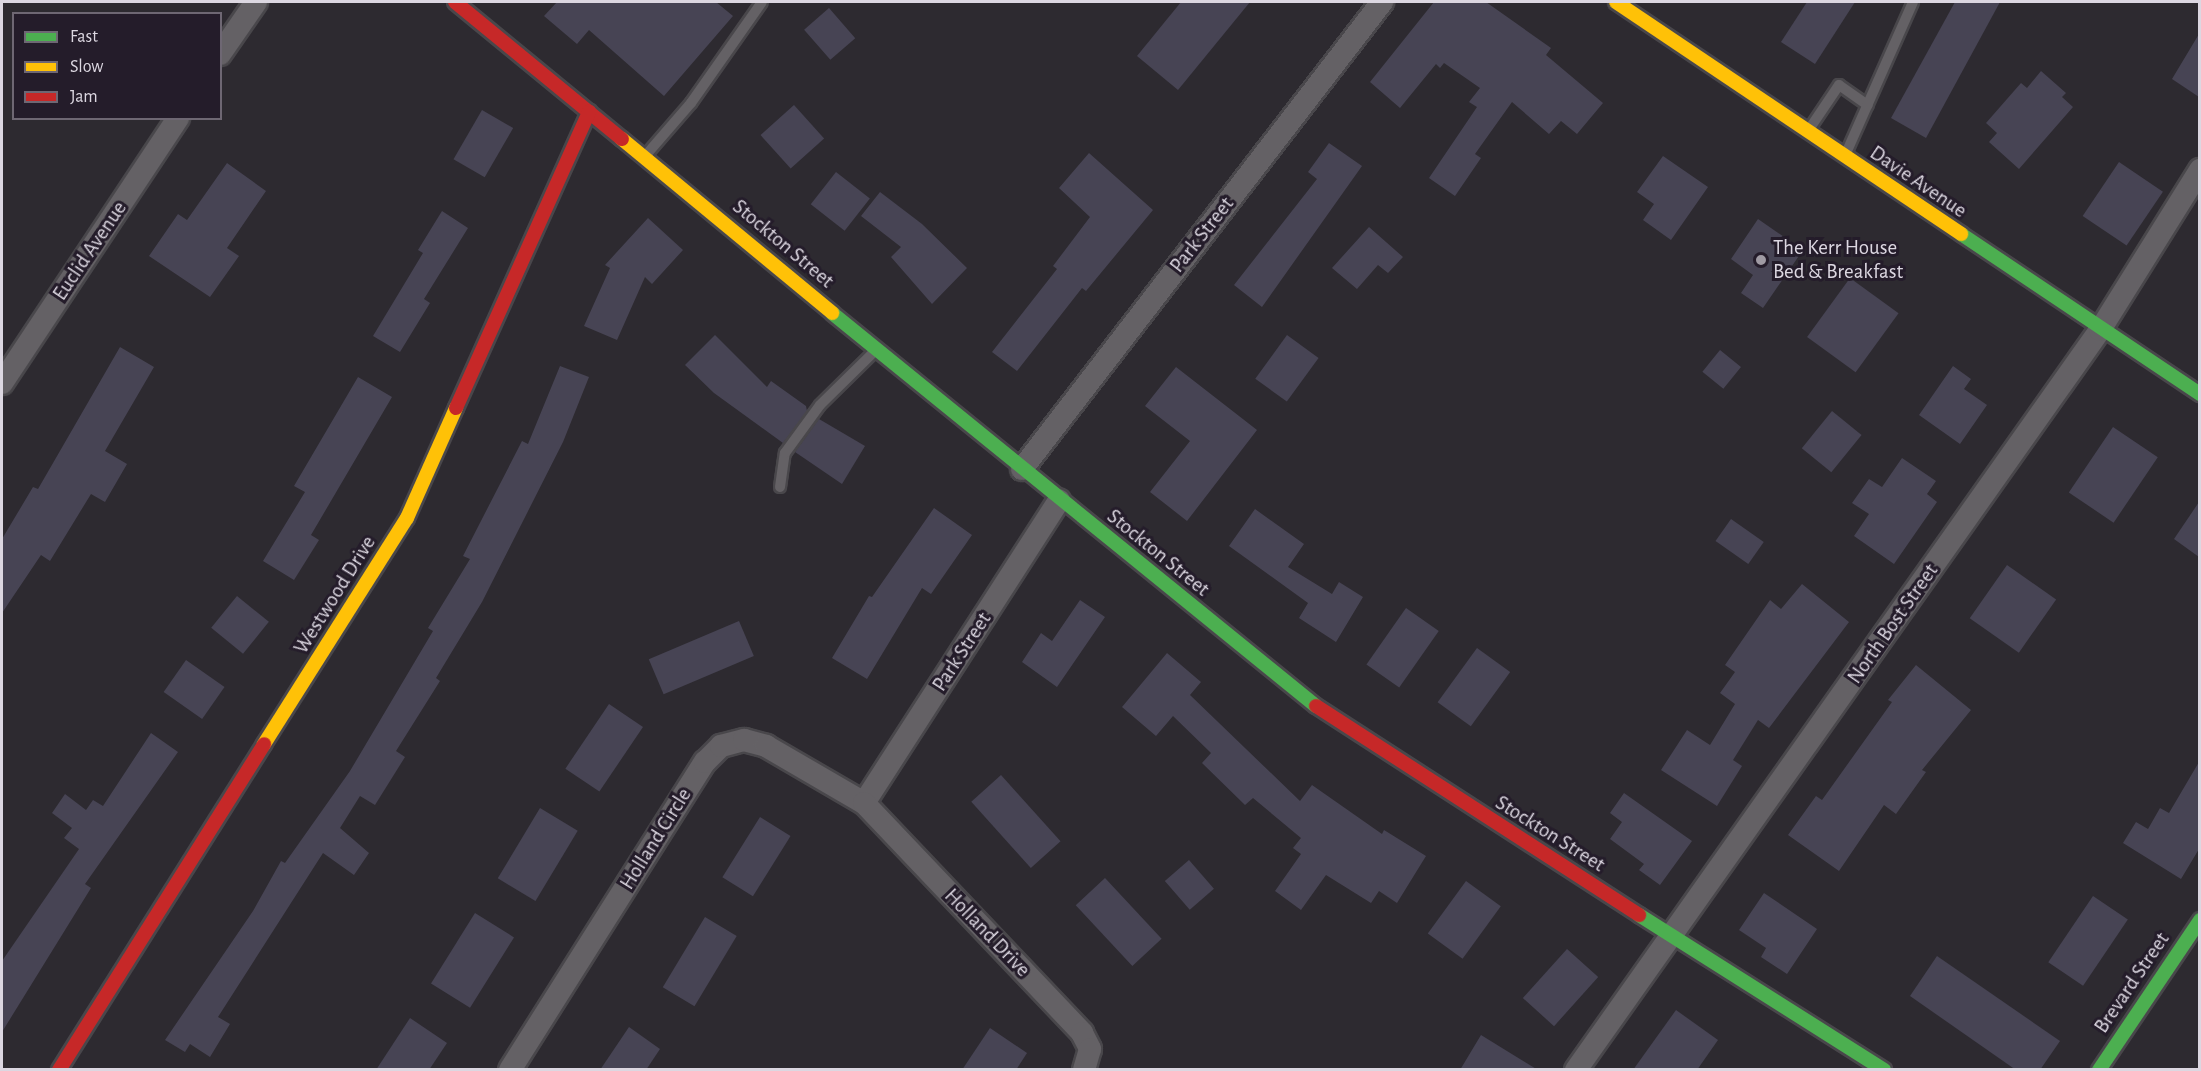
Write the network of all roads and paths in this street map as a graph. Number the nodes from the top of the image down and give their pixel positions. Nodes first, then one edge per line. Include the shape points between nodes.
1 (256, 2) edge
2 (455, 2) edge
3 (762, 2) edge
4 (1382, 2) edge
5 (1616, 2) edge
6 (1913, 2) edge
7 (222, 51) edge
8 (1868, 105) junction
9 (589, 112) junction
10 (177, 120) edge
11 (1808, 132) junction
12 (644, 157) junction
13 (1845, 157) junction
14 (2199, 170) edge
15 (2100, 330) junction
16 (877, 349) junction
17 (2, 383) edge
18 (2199, 394) edge
19 (1022, 469) junction
20 (780, 488) dead end
21 (1059, 500) junction
22 (864, 803) junction
23 (2199, 920) edge
24 (1673, 936) junction
25 (60, 1070) edge
26 (510, 1070) edge
27 (1084, 1070) edge
28 (1576, 1070) edge
29 (1884, 1070) edge
30 (2098, 1070) edge

1 - 7 street
2 - 9 street, Stockton Street
3 - 12 lane via 691,103
4 - 19 street, Park Street
5 - 11 street, Davie Avenue
6 - 8 lane
8 - 11 lane via 1839,85
8 - 13 lane
9 - 12 street, Stockton Street
9 - 25 street, Westwood Drive via 407,518
10 - 17 street, Euclid Avenue
11 - 13 street, Davie Avenue
12 - 16 street, Stockton Street
13 - 15 street, Davie Avenue
14 - 15 street, North Bost Street
15 - 18 street, Davie Avenue
15 - 24 street, North Bost Street
16 - 19 street, Stockton Street
16 - 20 lane via 820,405 785,453
19 - 21 street, Stockton Street
21 - 22 street, Park Street
21 - 24 street, Stockton Street via 1335,722
22 - 26 street, Holland Circle via 766,746 744,740 721,746 705,762
22 - 27 street, Holland Drive via 1082,1033 1090,1049
23 - 30 street, Brevard Street
24 - 28 street, North Bost Street
24 - 29 street, Stockton Street

